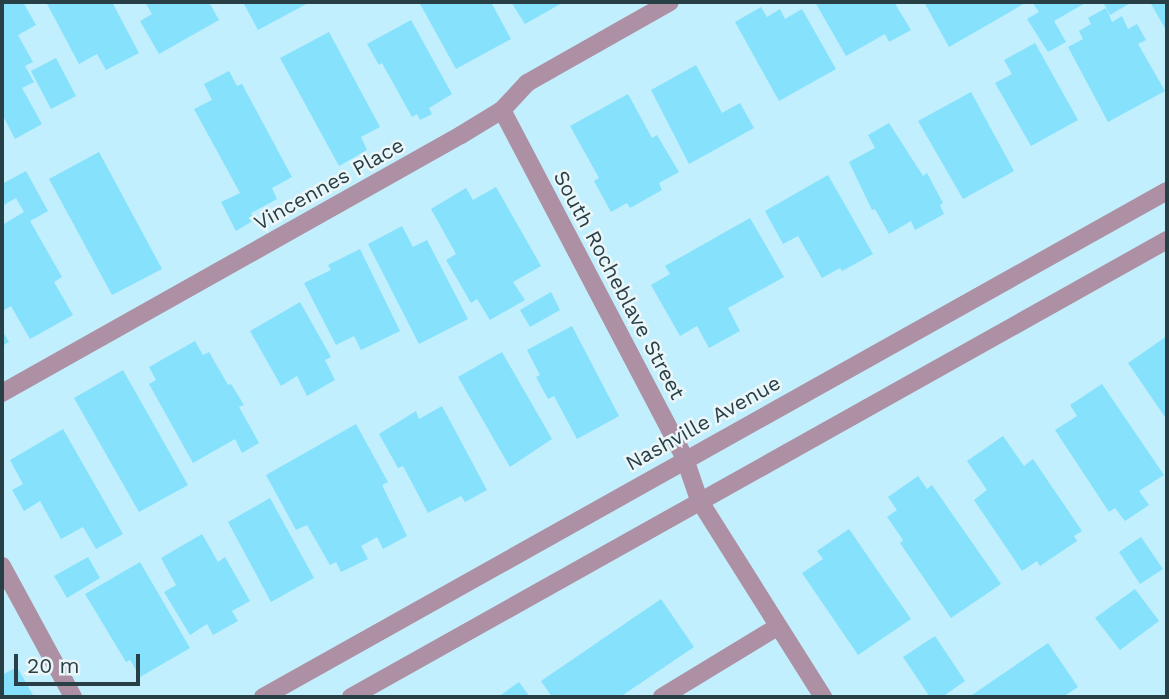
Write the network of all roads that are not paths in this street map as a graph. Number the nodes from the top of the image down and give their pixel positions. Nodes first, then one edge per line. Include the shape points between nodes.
1 (670, 2) edge
2 (502, 110) junction
3 (1167, 191) edge
4 (1167, 240) edge
5 (2, 393) edge
6 (685, 459) junction
7 (699, 500) junction
8 (2, 566) edge
9 (777, 627) junction
10 (73, 697) edge
11 (263, 697) edge
12 (351, 697) edge
13 (662, 697) edge
14 (823, 697) edge

1 - 2 street, Vincennes Place via 527,83
2 - 5 street, Vincennes Place
2 - 6 street, South Rocheblave Street
3 - 6 street, Nashville Avenue
4 - 7 street
6 - 7 street, South Rocheblave Street
6 - 11 street, Nashville Avenue
7 - 9 street, South Rocheblave Street
7 - 12 street
8 - 10 street
9 - 13 street
9 - 14 street, South Rocheblave Street

